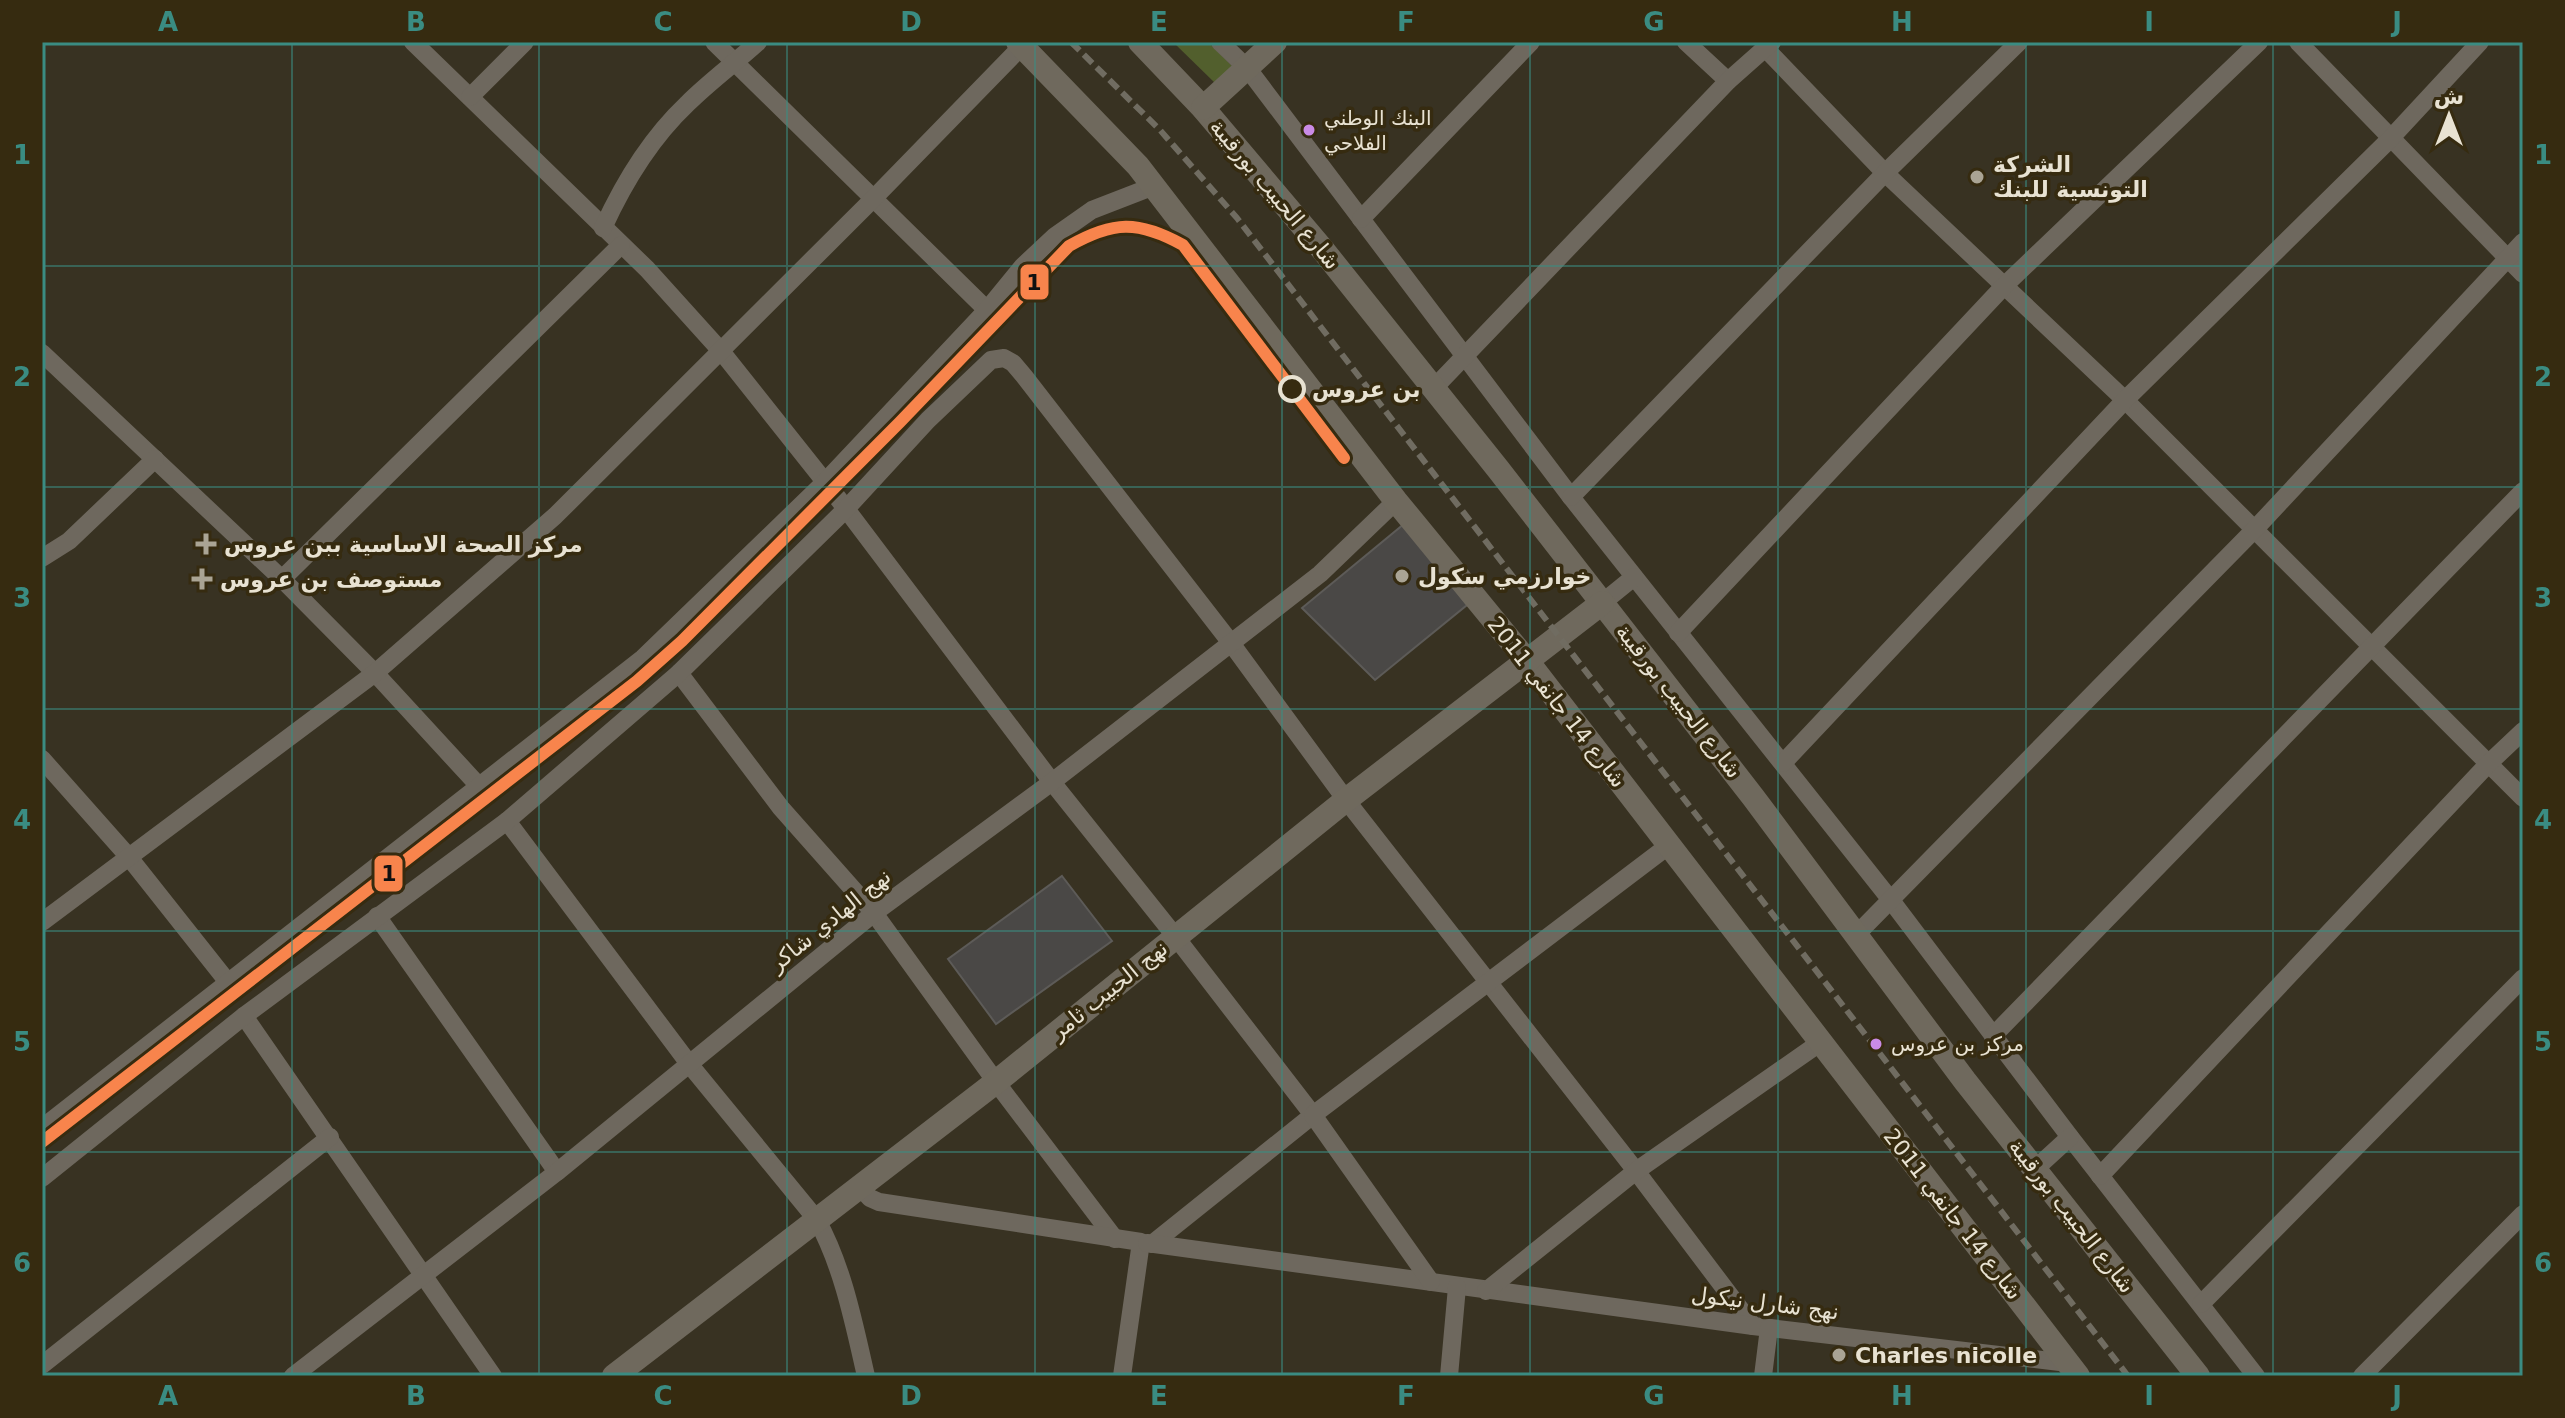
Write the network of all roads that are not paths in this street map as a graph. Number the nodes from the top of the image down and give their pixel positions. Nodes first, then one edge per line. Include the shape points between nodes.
1 (413, 42) edge
2 (525, 42) edge
3 (714, 42) edge
4 (758, 42) edge
5 (1140, 42) edge
6 (1220, 42) edge
7 (1275, 42) edge
8 (1531, 42) edge
9 (1686, 42) edge
10 (2019, 42) edge
11 (2259, 42) edge
12 (2298, 42) edge
13 (2480, 42) edge
14 (1020, 44) edge
15 (1768, 45) edge
16 (735, 63) junction
17 (1248, 69) junction
18 (1728, 81) junction
19 (470, 97) junction
20 (1203, 108) junction
21 (2390, 139) junction
22 (1885, 173) junction
23 (1154, 186) junction
24 (872, 200) junction
25 (1361, 219) junction
26 (603, 228) junction
27 (2523, 242) edge
28 (621, 245) junction
29 (2507, 258) junction
30 (2523, 274) edge
31 (2004, 286) junction
32 (987, 310) junction
33 (721, 351) junction
34 (42, 353) edge
35 (1466, 355) junction
36 (1433, 389) junction
37 (2125, 400) junction
38 (155, 459) junction
39 (824, 483) junction
40 (2523, 491) edge
41 (1571, 497) junction
42 (1396, 501) junction
43 (845, 510) junction
44 (2255, 529) junction
45 (42, 558) edge
46 (1634, 577) junction
47 (282, 579) junction
48 (1602, 603) junction
49 (1678, 633) junction
50 (1231, 643) junction
51 (2372, 648) junction
52 (1528, 662) junction
53 (375, 673) junction
54 (679, 673) junction
55 (2523, 731) edge
56 (42, 759) edge
57 (1783, 763) junction
58 (2488, 764) junction
59 (1052, 782) junction
60 (478, 785) junction
61 (2523, 798) edge
62 (1346, 800) junction
63 (507, 821) junction
64 (1668, 846) junction
65 (128, 856) junction
66 (1890, 899) junction
67 (874, 913) junction
68 (377, 916) junction
69 (42, 922) edge
70 (1857, 934) junction
71 (1175, 936) junction
72 (2523, 978) edge
73 (227, 981) junction
74 (1490, 983) junction
75 (244, 1016) junction
76 (1993, 1036) junction
77 (1821, 1042) junction
78 (690, 1065) junction
79 (996, 1082) junction
80 (1313, 1115) junction
81 (42, 1128) edge
82 (330, 1137) junction
83 (2070, 1137) junction
84 (2035, 1169) junction
85 (1636, 1171) junction
86 (557, 1172) junction
87 (2100, 1176) junction
88 (42, 1178) edge
89 (860, 1187) junction
90 (2523, 1214) edge
91 (817, 1220) junction
92 (1115, 1239) junction
93 (1146, 1243) junction
94 (424, 1273) junction
95 (1431, 1282) junction
96 (1457, 1287) junction
97 (1486, 1291) junction
98 (2201, 1304) junction
99 (1761, 1327) junction
100 (42, 1365) edge
101 (2073, 1370) edge
102 (293, 1376) edge
103 (493, 1376) edge
104 (614, 1376) edge
105 (866, 1376) edge
106 (1122, 1376) edge
107 (1449, 1376) edge
108 (1763, 1376) edge
109 (2198, 1376) edge
110 (2256, 1376) edge
111 (2362, 1376) edge

1 - 19 street
2 - 19 street
3 - 16 street
4 - 16 street
5 - 20 street, شارع الحبيب بورقيبة
6 - 17 street
7 - 17 street
8 - 25 street
9 - 18 street
10 - 22 street
11 - 31 street
12 - 21 street
13 - 21 street
14 - 23 street, شارع 14 جانفي 2011
14 - 24 street
15 - 18 street
15 - 22 street
16 - 24 street
16 - 26 street via 660,134 622,185
17 - 20 street
17 - 25 street
18 - 35 street
19 - 26 street
20 - 36 street, شارع الحبيب بورقيبة
21 - 29 street
21 - 37 street
22 - 31 street
22 - 41 street
23 - 32 street via 1092,210 1055,236
23 - 42 street, شارع 14 جانفي 2011
24 - 32 street
24 - 33 street
25 - 35 street
26 - 28 street
27 - 29 street
28 - 33 street
28 - 47 street
29 - 30 street
29 - 44 street
31 - 37 street
31 - 49 street
32 - 39 street
33 - 39 street
33 - 53 street via 555,516
34 - 38 street
35 - 36 street
35 - 41 street
36 - 48 street, شارع الحبيب بورقيبة
37 - 44 street
37 - 57 street
38 - 45 street via 69,541
38 - 47 street
39 - 43 street
39 - 60 street via 643,658
40 - 51 street
41 - 46 street
42 - 50 street, نهج الهادي شاكر via 1320,574
42 - 52 street, شارع 14 جانفي 2011
43 - 50 street via 928,420 991,360 1004,358 1024,376
43 - 54 street
43 - 59 street
44 - 51 street
44 - 66 street
46 - 48 street
46 - 49 street
47 - 53 street
48 - 52 street, نهج الحبيب ثامر
48 - 70 street, شارع الحبيب بورقيبة
49 - 57 street
50 - 59 street, نهج الهادي شاكر
50 - 62 street
51 - 58 street
51 - 76 street
52 - 62 street, نهج الحبيب ثامر
52 - 64 street, شارع 14 جانفي 2011
53 - 60 street
53 - 65 street
54 - 63 street
54 - 67 street via 781,808
55 - 58 street
56 - 65 street
57 - 66 street
58 - 61 street
58 - 87 street
59 - 67 street, نهج الهادي شاكر
59 - 71 street
60 - 73 street
62 - 71 street, نهج الحبيب ثامر
62 - 74 street
63 - 68 street
63 - 78 street
64 - 74 street
64 - 77 street, شارع 14 جانفي 2011
65 - 69 street
65 - 73 street
66 - 70 street
66 - 76 street
67 - 78 street, نهج الهادي شاكر
67 - 79 street
68 - 75 street
68 - 86 street
70 - 84 street, شارع الحبيب بورقيبة
71 - 79 street, نهج الحبيب ثامر
71 - 80 street
72 - 98 street
73 - 81 street
74 - 80 street
74 - 85 street
75 - 82 street
75 - 88 street
76 - 83 street
77 - 85 street
77 - 101 street, شارع 14 جانفي 2011
78 - 86 street, نهج الهادي شاكر
78 - 91 street
79 - 89 street, نهج الحبيب ثامر
79 - 92 street
80 - 93 street
80 - 95 street
82 - 94 street
82 - 100 street
83 - 84 street
83 - 87 street
84 - 109 street, شارع الحبيب بورقيبة
85 - 97 street
85 - 99 street
86 - 94 street, نهج الهادي شاكر
87 - 98 street
89 - 91 street, نهج الحبيب ثامر
89 - 92 street, نهج شارل نيكول via 879,1202
90 - 111 street
91 - 104 street, نهج الحبيب ثامر
91 - 105 street via 831,1250
92 - 93 street, نهج شارل نيكول
93 - 95 street, نهج شارل نيكول
93 - 106 street
94 - 102 street, نهج الهادي شاكر
94 - 103 street
95 - 96 street, نهج شارل نيكول
96 - 97 street, نهج شارل نيكول
96 - 107 street
97 - 99 street, نهج شارل نيكول
98 - 110 street
99 - 101 street, نهج شارل نيكول
99 - 108 street

